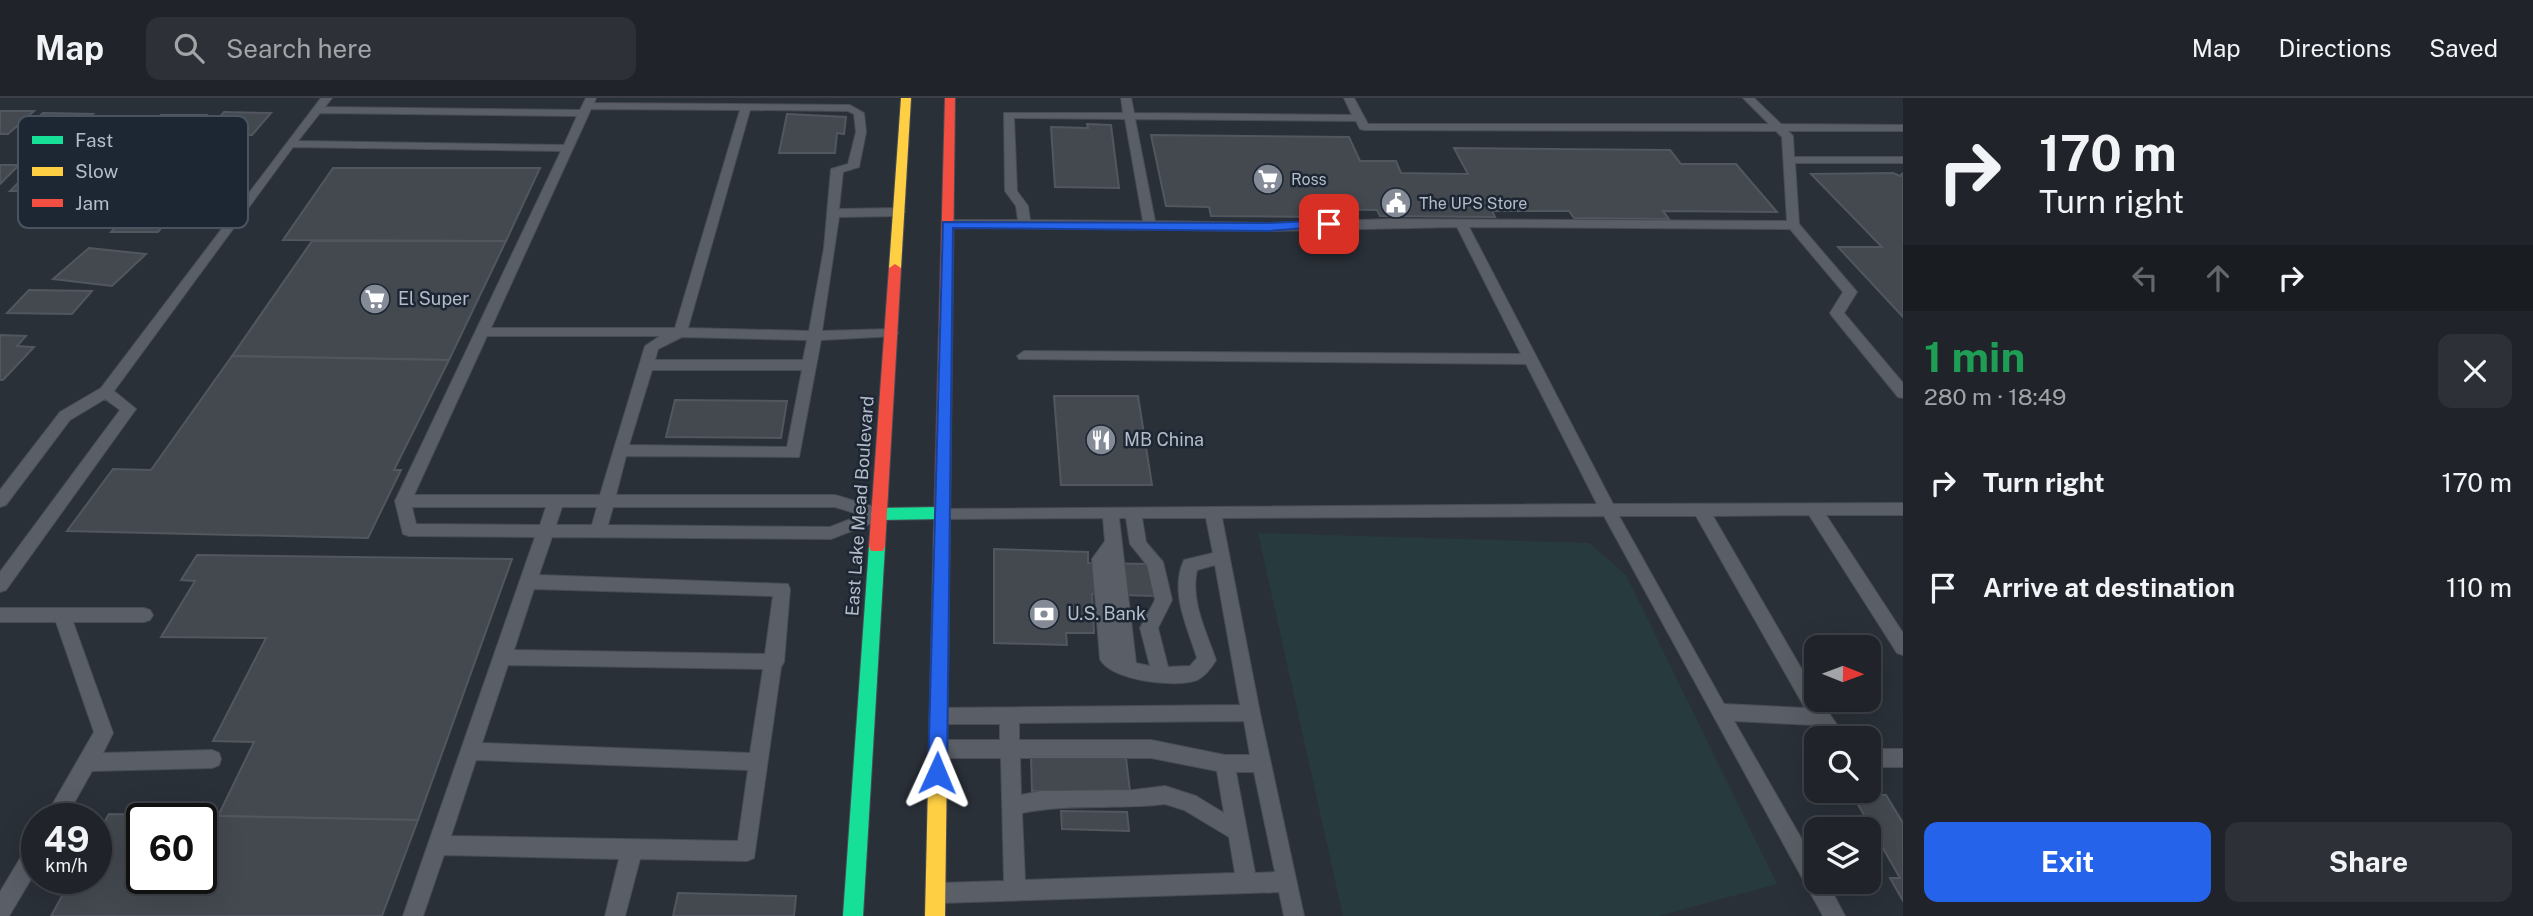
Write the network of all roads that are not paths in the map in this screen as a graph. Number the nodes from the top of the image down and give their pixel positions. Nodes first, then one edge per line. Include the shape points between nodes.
1 (327, 98) edge
2 (906, 98) edge
3 (950, 98) edge
4 (1126, 98) edge
5 (1349, 98) edge
6 (1748, 98) edge
7 (587, 106) edge
8 (746, 107) junction
9 (317, 110) junction
10 (1129, 116) junction
11 (1359, 118) junction
12 (1903, 128) edge
13 (1780, 129) junction
14 (290, 144) junction
15 (568, 148) junction
16 (1787, 160) junction
17 (1903, 160) edge
18 (248, 201) edge
19 (899, 212) junction
20 (833, 214) junction
21 (1461, 223) junction
22 (947, 224) junction
23 (1024, 224) junction
24 (1150, 225) junction
25 (1793, 226) junction
26 (228, 228) edge
27 (482, 332) junction
28 (680, 332) junction
29 (891, 333) junction
30 (813, 336) junction
31 (1024, 356) dead end
32 (1530, 359) junction
33 (646, 365) junction
34 (808, 365) junction
35 (106, 392) junction
36 (1903, 393) edge
37 (620, 450) junction
38 (0, 501) edge
39 (403, 501) junction
40 (555, 502) junction
41 (607, 502) junction
42 (1813, 509) junction
43 (1608, 510) junction
44 (1701, 510) junction
45 (1110, 512) junction
46 (1133, 512) junction
47 (1213, 512) junction
48 (1901, 512) edge
49 (941, 513) junction
50 (879, 514) junction
51 (547, 530) junction
52 (599, 530) junction
53 (1222, 557) junction
54 (529, 582) junction
55 (0, 584) edge
56 (0, 615) edge
57 (62, 615) junction
58 (144, 615) dead end
59 (1903, 648) edge
60 (503, 657) junction
61 (775, 662) junction
62 (1161, 675) junction
63 (1719, 712) junction
64 (1251, 713) junction
65 (938, 716) junction
66 (1009, 716) junction
67 (1820, 717) junction
68 (1827, 726) edge
69 (1010, 748) junction
70 (938, 749) junction
71 (471, 751) junction
72 (1881, 758) edge
73 (1903, 758) edge
74 (212, 759) dead end
75 (87, 762) junction
76 (756, 762) junction
77 (1262, 763) junction
78 (1225, 764) junction
79 (63, 803) edge
80 (1012, 806) junction
81 (1237, 831) junction
82 (438, 845) junction
83 (632, 849) junction
84 (21, 876) edge
85 (1287, 882) junction
86 (1247, 883) junction
87 (1015, 889) junction
88 (936, 893) junction
89 (0, 912) edge
90 (414, 916) edge
91 (615, 916) edge
92 (853, 916) edge
93 (935, 916) edge
94 (1294, 916) edge
95 (1835, 916) edge

1 - 9 lane
2 - 19 main road, East Lake Mead Boulevard
3 - 22 main road
4 - 10 lane
5 - 11 lane
6 - 13 lane
7 - 8 lane
7 - 9 lane
7 - 15 lane
8 - 20 lane via 850,108 859,113 861,132 853,167 837,169
8 - 28 lane
9 - 14 lane
10 - 11 lane
10 - 23 lane via 1008,115 1011,191 1022,206
10 - 24 lane
11 - 13 lane via 1364,127
12 - 13 lane
13 - 16 lane via 1787,136
14 - 15 lane
14 - 18 lane
15 - 27 lane
16 - 17 lane
16 - 25 lane
19 - 20 lane
19 - 29 main road, East Lake Mead Boulevard
20 - 30 lane
21 - 24 lane
21 - 25 lane
21 - 32 lane
22 - 23 lane
22 - 49 main road
23 - 24 lane
25 - 36 lane via 1850,292 1837,313
26 - 35 lane
27 - 28 lane
27 - 39 lane
28 - 30 lane
28 - 33 lane via 652,346
29 - 30 lane
29 - 50 main road, East Lake Mead Boulevard
30 - 34 lane
31 - 32 lane
32 - 43 lane
33 - 34 lane
33 - 37 lane
34 - 37 lane via 794,453
35 - 38 lane via 65,416
35 - 55 lane via 129,409
37 - 41 lane
39 - 40 lane
39 - 51 lane via 410,530
40 - 41 lane
40 - 51 lane
41 - 50 lane via 835,501
41 - 52 lane
42 - 44 lane
42 - 48 lane
42 - 59 lane
43 - 44 lane
43 - 47 lane
43 - 63 lane
44 - 67 lane
45 - 46 lane
45 - 49 lane
45 - 62 lane via 1113,543 1100,559 1109,659 1128,670
46 - 47 lane
46 - 62 lane via 1138,544 1155,562 1164,600 1149,628
47 - 53 lane
49 - 50 main road
49 - 65 main road
50 - 52 lane via 831,533
50 - 92 main road, East Lake Mead Boulevard
51 - 52 lane
51 - 54 lane
53 - 62 lane via 1190,565 1185,580 1207,660 1194,673
53 - 64 lane
54 - 60 lane
54 - 61 lane via 782,589
56 - 57 lane
57 - 58 lane
57 - 75 lane via 104,733
60 - 61 lane
60 - 71 lane
61 - 76 lane
63 - 67 lane
63 - 95 lane
64 - 66 lane
64 - 77 lane
65 - 66 lane
65 - 70 main road
66 - 69 lane
67 - 68 lane
69 - 70 lane
69 - 78 lane via 1151,749
69 - 80 lane
70 - 88 main road
71 - 76 lane
71 - 82 lane
72 - 73 lane
74 - 75 lane
75 - 79 lane
76 - 83 lane via 747,851
77 - 78 lane
77 - 85 lane
78 - 81 lane
80 - 81 lane via 1041,800 1165,795 1189,803
80 - 87 lane
81 - 86 lane
82 - 83 lane
82 - 90 lane
83 - 91 lane
84 - 89 lane
85 - 86 lane
85 - 94 lane
86 - 87 lane
87 - 88 lane
88 - 93 main road

